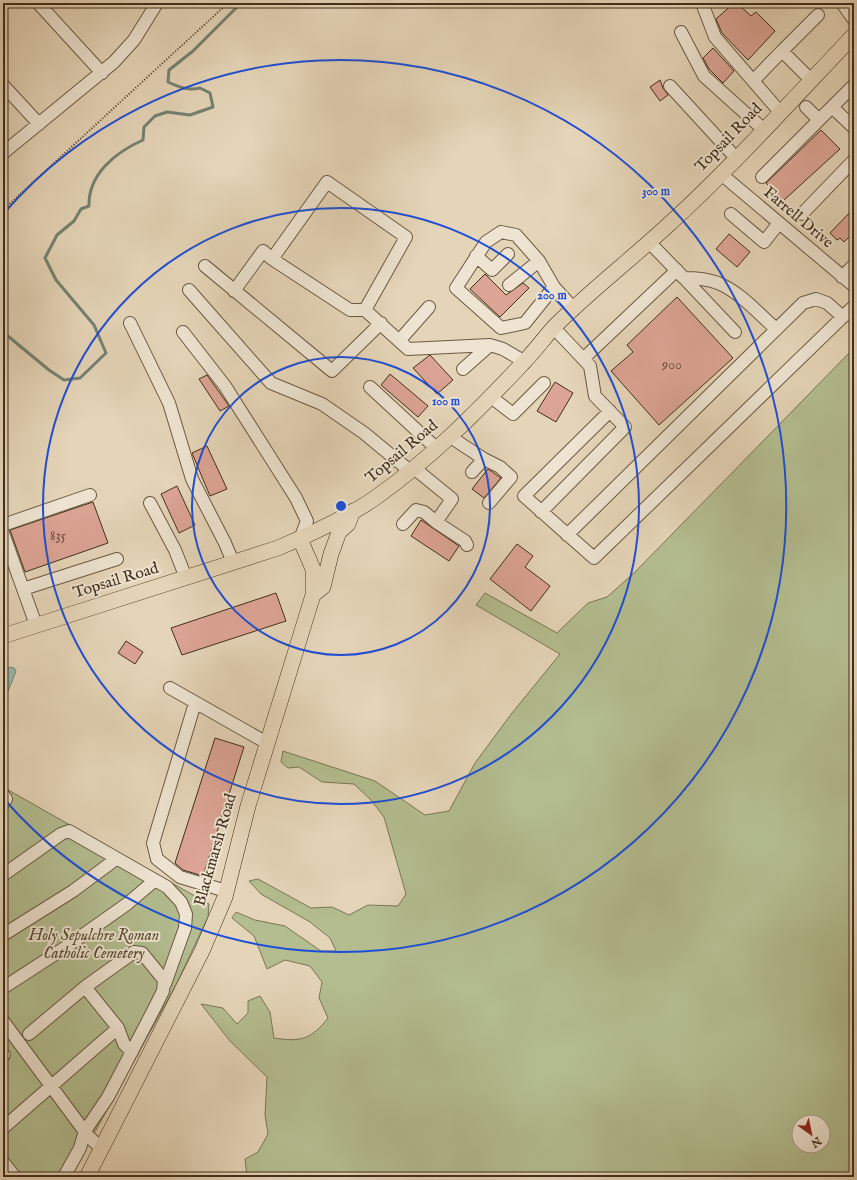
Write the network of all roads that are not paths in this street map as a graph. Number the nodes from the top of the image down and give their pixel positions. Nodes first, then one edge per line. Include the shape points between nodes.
1 (38, 3) edge
2 (157, 3) edge
3 (702, 3) edge
4 (842, 3) edge
5 (818, 15) dead end
6 (854, 20) edge
7 (681, 32) dead end
8 (854, 35) edge
9 (782, 51) junction
10 (102, 72) junction
11 (811, 80) junction
12 (753, 81) junction
13 (3, 85) edge
14 (854, 85) edge
15 (670, 86) dead end
16 (806, 107) dead end
17 (832, 107) junction
18 (780, 112) junction
19 (819, 120) junction
20 (39, 124) junction
21 (853, 125) edge
22 (763, 129) junction
23 (3, 153) edge
24 (736, 158) junction
25 (854, 160) edge
26 (721, 174) junction
27 (762, 177) dead end
28 (731, 214) dead end
29 (802, 214) dead end
30 (779, 223) junction
31 (649, 242) junction
32 (508, 254) dead end
33 (476, 256) junction
34 (272, 259) junction
35 (539, 261) junction
36 (854, 265) edge
37 (205, 266) dead end
38 (681, 274) junction
39 (842, 276) junction
40 (509, 285) dead end
41 (854, 286) edge
42 (554, 287) junction
43 (189, 290) dead end
44 (234, 291) junction
45 (854, 306) edge
46 (429, 307) dead end
47 (574, 309) junction
48 (365, 310) junction
49 (843, 317) junction
50 (130, 323) dead end
51 (381, 323) junction
52 (554, 328) junction
53 (776, 329) junction
54 (183, 332) dead end
55 (735, 332) dead end
56 (399, 341) junction
57 (490, 345) junction
58 (584, 358) junction
59 (525, 362) junction
60 (463, 369) dead end
61 (544, 383) dead end
62 (370, 387) dead end
63 (491, 397) junction
64 (610, 411) junction
65 (449, 436) junction
66 (436, 448) junction
67 (484, 459) junction
68 (412, 469) junction
69 (472, 472) dead end
70 (90, 495) dead end
71 (150, 503) dead end
72 (488, 503) dead end
73 (353, 511) junction
74 (541, 512) junction
75 (436, 522) junction
76 (403, 524) dead end
77 (3, 525) edge
78 (3, 533) edge
79 (567, 535) junction
80 (300, 539) junction
81 (467, 545) dead end
82 (117, 559) dead end
83 (232, 562) junction
84 (186, 578) junction
85 (23, 589) junction
86 (313, 595) junction
87 (36, 625) junction
88 (3, 636) edge
89 (170, 688) dead end
90 (195, 702) junction
91 (267, 743) junction
92 (3, 794) edge
93 (3, 804) edge
94 (116, 859) junction
95 (3, 874) edge
96 (154, 881) junction
97 (226, 891) junction
98 (3, 935) edge
99 (165, 984) junction
100 (85, 987) junction
101 (3, 988) edge
102 (3, 1021) edge
103 (118, 1028) junction
104 (29, 1034) dead end
105 (132, 1052) junction
106 (52, 1086) junction
107 (3, 1128) edge
108 (85, 1131) junction
109 (100, 1148) junction
110 (3, 1162) edge
111 (15, 1177) edge
112 (64, 1177) edge
113 (86, 1177) edge

1 - 10 street
2 - 10 street via 134,40
3 - 12 street via 716,37
4 - 6 street
5 - 9 street
7 - 22 street via 704,76
8 - 11 main road, Topsail Road
9 - 11 street
9 - 12 street
10 - 20 street
11 - 18 main road, Topsail Road
12 - 18 street
13 - 20 street
14 - 17 street
15 - 24 street
16 - 19 street
17 - 19 street
17 - 21 street
18 - 22 main road, Topsail Road
19 - 27 street
20 - 23 street
22 - 24 main road, Topsail Road
24 - 26 main road, Topsail Road
25 - 29 street
26 - 30 street, Farrell Drive
26 - 31 main road, Topsail Road
28 - 30 street via 764,242
30 - 39 street, Farrell Drive
31 - 38 street
31 - 47 main road, Topsail Road
32 - 33 street via 492,270
33 - 35 street via 486,242 501,232 516,235
33 - 42 street via 456,288 501,328 525,323
34 - 44 street via 263,251
34 - 48 street via 350,310
34 - 48 street via 327,182 406,238
35 - 40 street
35 - 42 street
36 - 39 street
37 - 44 street
38 - 53 street via 719,283 740,297
38 - 55 street
38 - 58 street
39 - 41 street, Farrell Drive
42 - 47 street
43 - 68 street via 271,383 322,404
44 - 51 street via 332,371
45 - 49 street
46 - 56 street
47 - 52 main road, Topsail Road
48 - 51 street
49 - 53 street via 827,303 816,299 803,303
49 - 79 street via 594,558
50 - 83 street via 169,403 192,479
51 - 56 street
52 - 58 street
52 - 59 main road, Topsail Road
53 - 79 street
54 - 80 street via 225,386 296,498 307,521
56 - 57 street via 408,349
57 - 59 street via 504,349
57 - 60 street
58 - 64 street via 590,366 594,396
59 - 63 main road, Topsail Road
61 - 63 street via 513,414
62 - 66 street
63 - 65 main road, Topsail Road
64 - 74 street via 625,427
64 - 74 street via 524,496
65 - 66 main road, Topsail Road
65 - 67 street
66 - 68 main road, Topsail Road
67 - 69 street
67 - 72 street via 500,467 511,477
68 - 73 main road, Topsail Road
68 - 75 street via 452,499
70 - 77 street
71 - 84 street via 175,550
73 - 80 main road, Topsail Road
73 - 86 main road via 348,524 339,532 322,588
74 - 79 street
75 - 76 street via 424,512 416,510
75 - 81 street via 465,541
78 - 85 street
80 - 83 main road, Topsail Road
80 - 86 main road, Blackmarsh Road via 313,569
82 - 85 street
83 - 84 main road, Topsail Road
84 - 87 main road, Topsail Road
85 - 87 street
86 - 91 main road, Blackmarsh Road
87 - 88 main road, Topsail Road
89 - 90 street
90 - 91 street
90 - 97 street via 153,843 157,859 180,878
91 - 97 main road, Blackmarsh Road
92 - 93 street via 6,799
94 - 95 street via 72,832 66,831
94 - 96 street
94 - 98 street via 73,891
96 - 99 street via 172,892 181,902 186,914 185,928
96 - 101 street via 66,948
97 - 109 main road, Blackmarsh Road via 202,951
99 - 100 street via 161,975 142,953 137,951
99 - 105 street
100 - 103 street
100 - 104 street
102 - 106 street
103 - 105 street via 124,1044
103 - 106 street
105 - 108 street via 108,1098
106 - 107 street
106 - 108 street
108 - 109 street
108 - 112 street via 80,1148
109 - 113 main road, Blackmarsh Road
110 - 111 street

